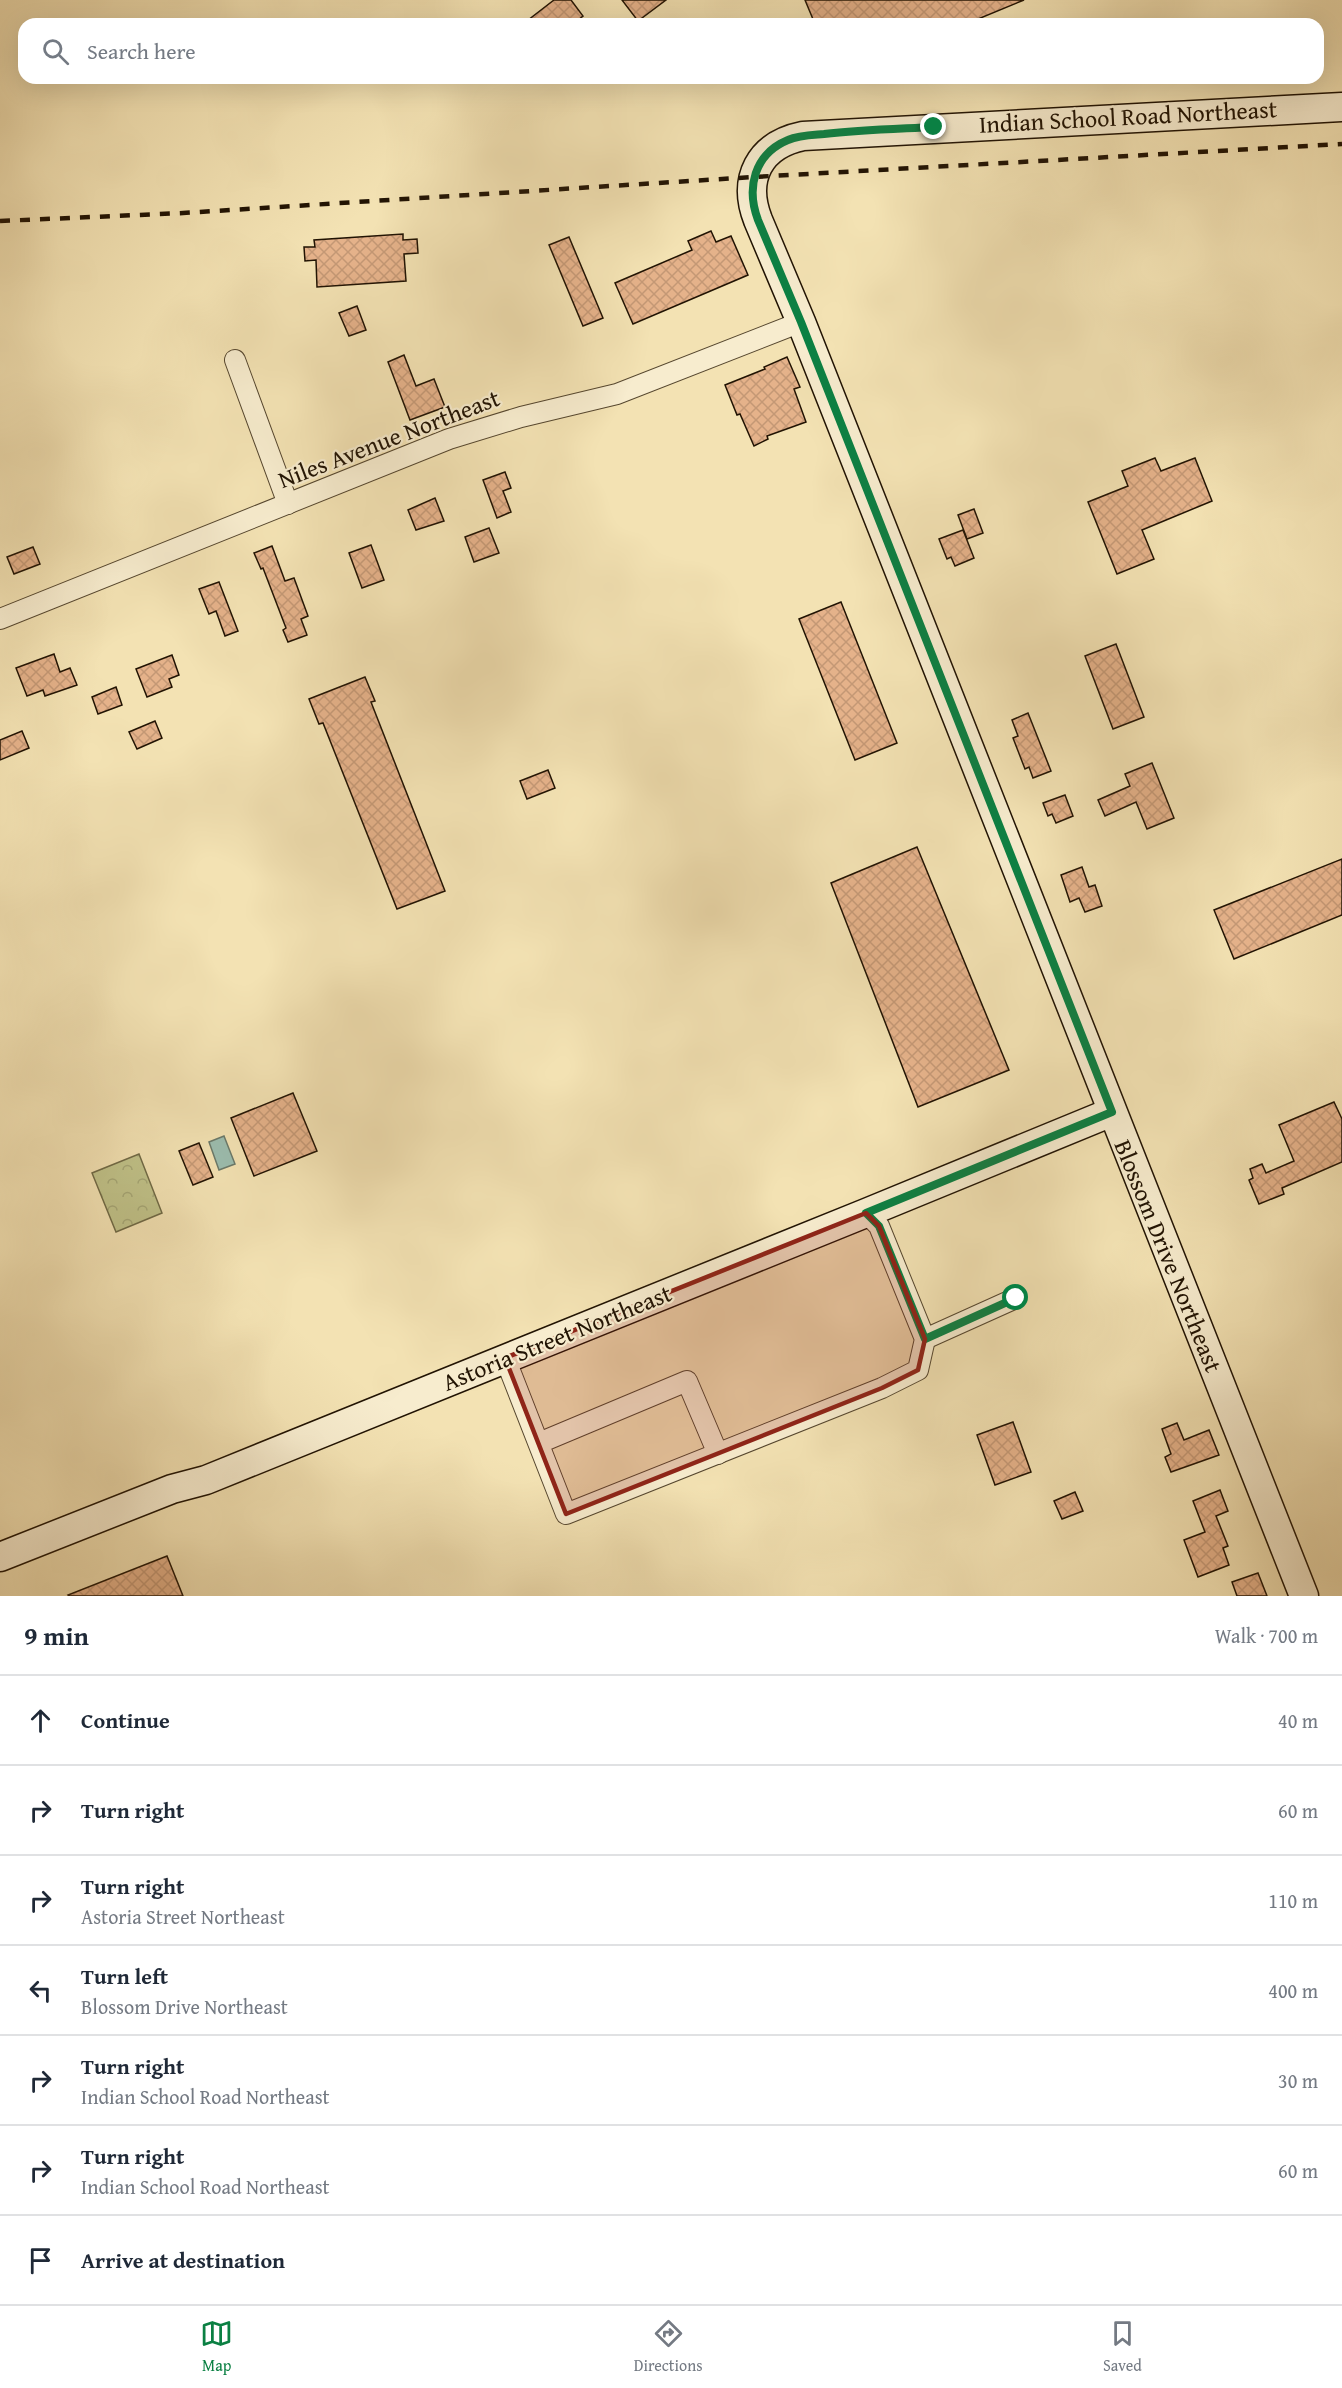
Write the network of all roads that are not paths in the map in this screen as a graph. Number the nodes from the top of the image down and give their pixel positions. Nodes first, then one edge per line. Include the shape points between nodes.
1 (1342, 107) edge
2 (753, 177) joint
3 (801, 322) junction
4 (235, 360) dead end
5 (288, 504) junction
6 (0, 619) edge
7 (1112, 1112) junction
8 (866, 1213) junction
9 (1016, 1298) dead end
10 (925, 1339) junction
11 (505, 1358) junction
12 (539, 1443) junction
13 (718, 1454) junction
14 (0, 1557) edge
15 (1304, 1596) edge

1 - 2 street, Indian School Road Northeast via 803,136 779,144 766,154
2 - 3 street, Blossom Drive Northeast via 752,205
3 - 5 street, Niles Avenue Northeast via 617,394 449,439
3 - 7 street, Blossom Drive Northeast
4 - 5 street
5 - 6 street, Niles Avenue Northeast
7 - 8 street, Astoria Street Northeast
7 - 15 street, Blossom Drive Northeast
8 - 10 street via 879,1226
8 - 11 street, Astoria Street Northeast
9 - 10 street
10 - 13 street via 918,1370
11 - 12 street
11 - 14 street, Astoria Street Northeast via 206,1480 172,1489
12 - 13 street via 566,1514
12 - 13 street via 687,1380

